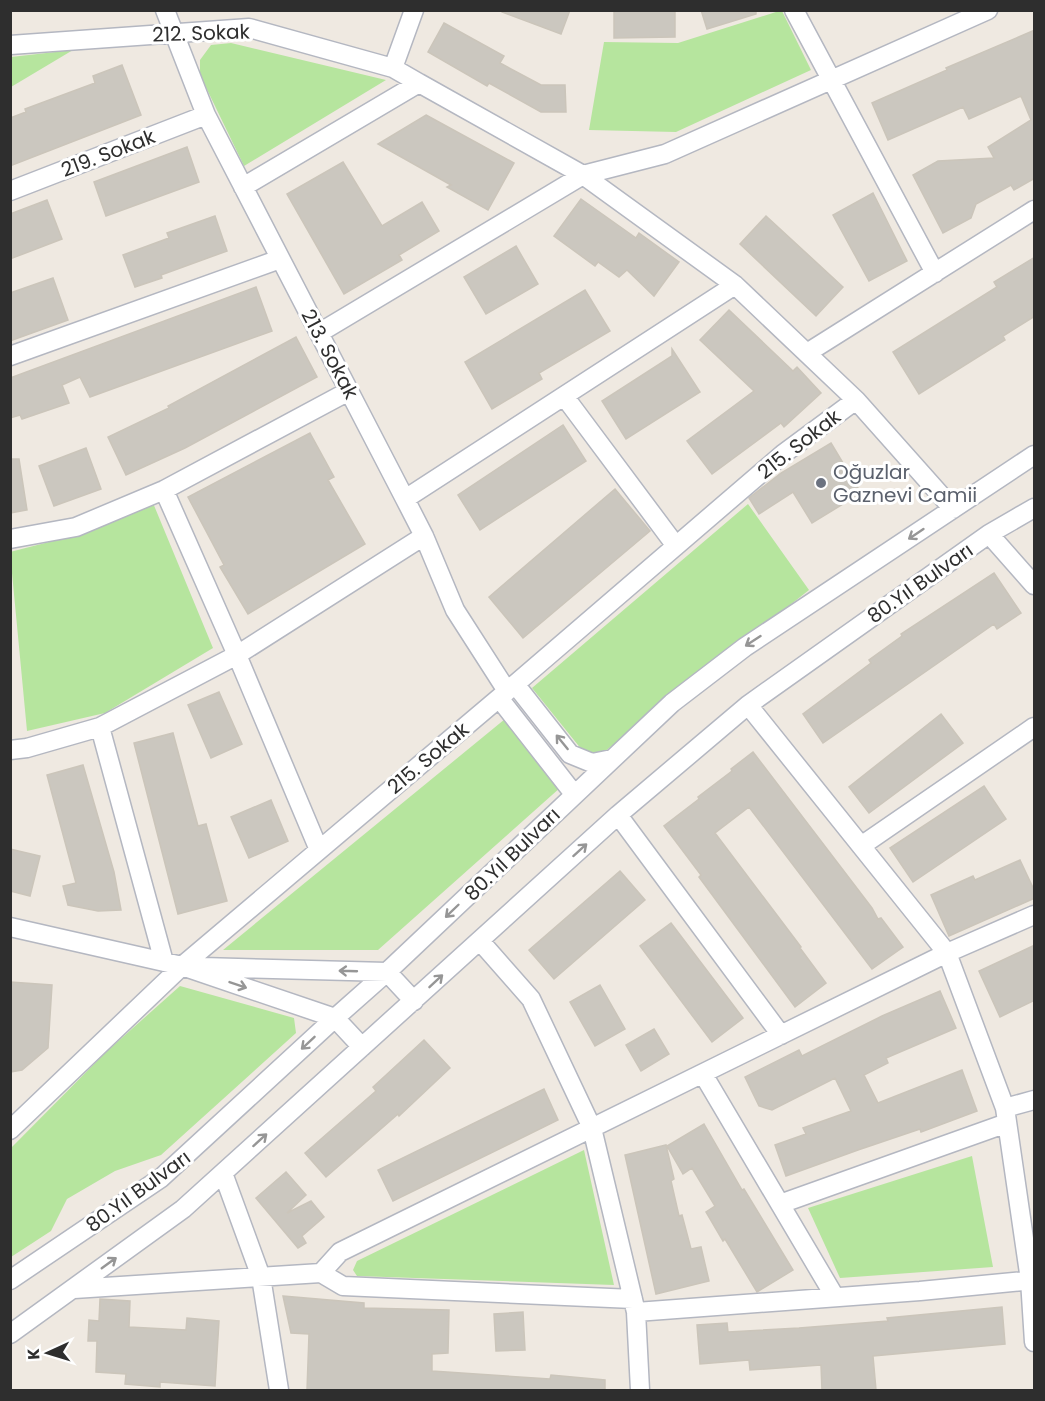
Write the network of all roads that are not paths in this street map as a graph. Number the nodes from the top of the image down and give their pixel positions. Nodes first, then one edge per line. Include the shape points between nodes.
1 (165, 10) edge
2 (414, 10) edge
3 (794, 10) edge
4 (988, 10) edge
5 (173, 32) junction
6 (10, 45) edge
7 (393, 68) junction
8 (832, 81) junction
9 (419, 83) junction
10 (206, 115) junction
11 (583, 175) junction
12 (243, 187) junction
13 (10, 191) edge
14 (1035, 210) edge
15 (280, 259) junction
16 (935, 273) junction
17 (735, 285) junction
18 (319, 333) junction
19 (807, 353) junction
20 (10, 356) edge
21 (349, 390) junction
22 (564, 396) junction
23 (856, 400) junction
24 (1035, 455) edge
25 (164, 490) junction
26 (405, 499) junction
27 (1035, 508) edge
28 (953, 509) junction
29 (989, 534) junction
30 (424, 536) junction
31 (10, 539) edge
32 (676, 546) junction
33 (1035, 585) edge
34 (237, 655) junction
35 (507, 691) junction
36 (748, 705) junction
37 (100, 727) junction
38 (1035, 727) edge
39 (10, 750) edge
40 (612, 759) junction
41 (574, 794) junction
42 (618, 815) junction
43 (861, 846) junction
44 (319, 850) junction
45 (1035, 915) edge
46 (10, 927) edge
47 (480, 941) junction
48 (947, 953) junction
49 (164, 962) junction
50 (182, 966) junction
51 (387, 972) junction
52 (414, 1001) junction
53 (335, 1018) junction
54 (781, 1035) junction
55 (362, 1047) junction
56 (703, 1074) junction
57 (1035, 1100) edge
58 (1006, 1115) junction
59 (592, 1128) junction
60 (10, 1130) edge
61 (224, 1173) junction
62 (780, 1204) junction
63 (321, 1273) junction
64 (261, 1277) junction
65 (10, 1280) edge
66 (1032, 1280) edge
67 (75, 1289) junction
68 (836, 1297) junction
69 (635, 1305) junction
70 (10, 1334) edge
71 (1035, 1342) edge
72 (279, 1390) edge
73 (640, 1390) edge

1 - 5 street, 213. Sokak
2 - 7 street
3 - 8 street
4 - 8 street
5 - 6 street, 212. Sokak
5 - 7 street, 212. Sokak via 249,28
5 - 10 street, 213. Sokak
7 - 9 street, 212. Sokak
8 - 11 street via 665,154
8 - 16 street
9 - 11 street, 212. Sokak
9 - 12 street
10 - 12 street, 213. Sokak
10 - 13 street, 219. Sokak
11 - 17 street, 212. Sokak
11 - 18 street
12 - 15 street, 213. Sokak
14 - 16 street
15 - 18 street, 213. Sokak
15 - 20 street
16 - 19 street
17 - 19 street, 212. Sokak
17 - 22 street
18 - 21 street, 213. Sokak
19 - 23 street, 212. Sokak
21 - 25 street
21 - 26 street, 213. Sokak
22 - 26 street
22 - 32 street
23 - 28 street, 212. Sokak
23 - 32 street, 215. Sokak via 783,454
24 - 28 street, 80.Yıl Bulvarı
25 - 31 street via 76,526
25 - 34 street
26 - 30 street, 213. Sokak
27 - 29 street, 80.Yıl Bulvarı
28 -> 40 street, 80.Yıl Bulvarı via 745,646 672,703
29 - 33 street
29 - 36 street, 80.Yıl Bulvarı
30 - 34 street
30 - 35 street, 213. Sokak via 455,609
32 - 35 street, 215. Sokak
34 - 37 street
34 - 44 street
40 -> 35 street, 213. Sokak via 592,763 570,754
35 - 41 street, 213. Sokak
35 - 44 street, 215. Sokak
36 - 42 street, 80.Yıl Bulvarı
36 - 43 street
37 - 39 street
37 - 49 street
38 - 43 street
40 - 41 street, 80.Yıl Bulvarı
41 -> 51 street, 80.Yıl Bulvarı
47 -> 42 street, 80.Yıl Bulvarı
42 - 54 street
43 - 48 street
44 - 50 street, 215. Sokak
45 - 48 street
46 - 49 street
52 -> 47 street, 80.Yıl Bulvarı
47 - 59 street via 531,999
48 - 54 street
48 - 58 street
49 - 50 street
51 -> 50 street
50 -> 53 street
50 - 60 street, 215. Sokak
51 - 52 street
51 - 53 street, 80.Yıl Bulvarı
52 - 55 street, 80.Yıl Bulvarı
53 - 55 street
53 -> 65 street, 80.Yıl Bulvarı via 161,1178
54 - 56 street
61 -> 55 street, 80.Yıl Bulvarı
56 - 59 street
56 - 62 street
57 - 58 street
58 - 62 street
58 - 66 street
59 - 63 street via 340,1252
59 - 69 street
61 - 64 street
67 -> 61 street, 80.Yıl Bulvarı via 183,1209
62 - 68 street
63 - 64 street
63 - 69 street via 344,1286
64 - 67 street
64 - 72 street
66 - 68 street
66 - 71 street
67 - 70 street, 80.Yıl Bulvarı
68 - 69 street
69 - 73 street

